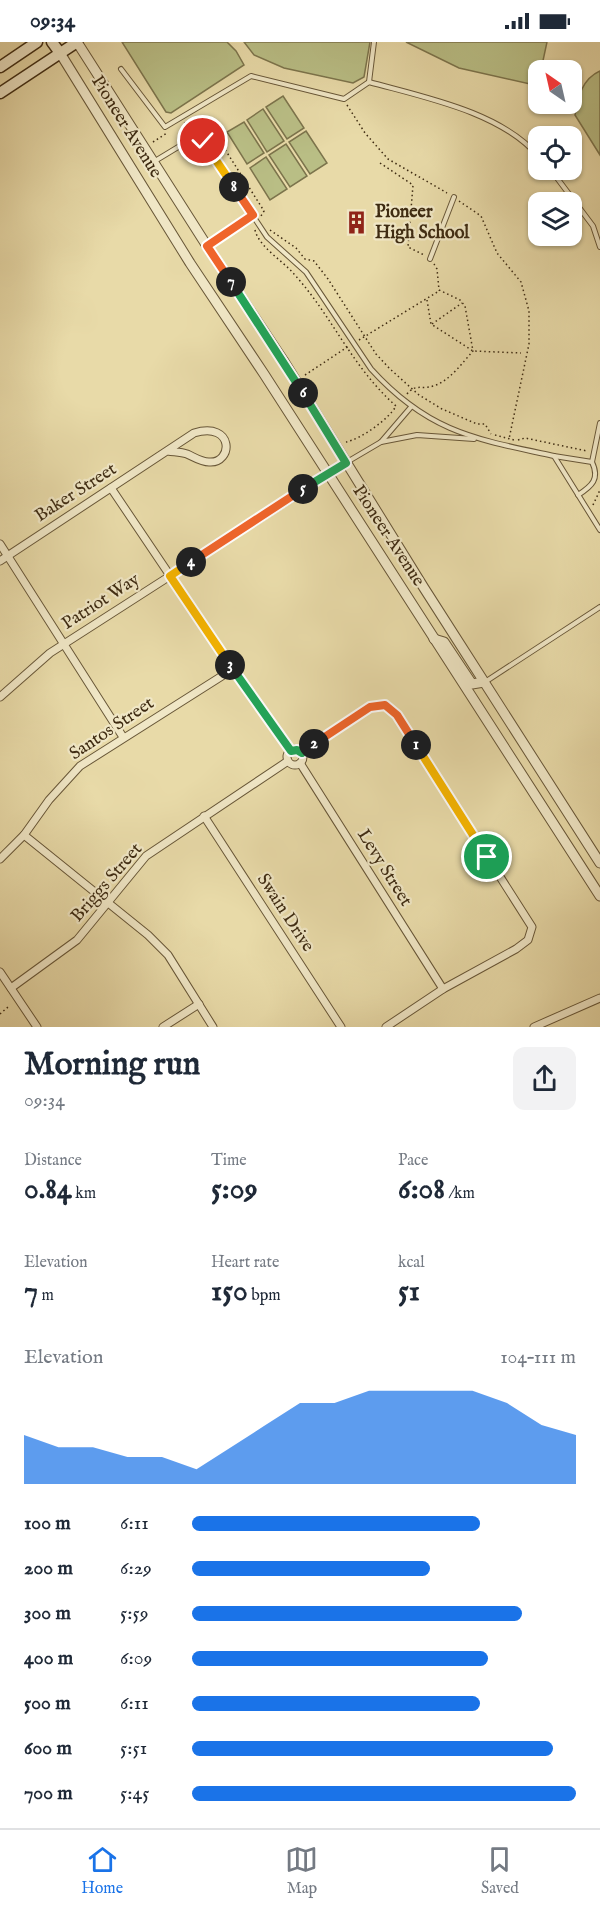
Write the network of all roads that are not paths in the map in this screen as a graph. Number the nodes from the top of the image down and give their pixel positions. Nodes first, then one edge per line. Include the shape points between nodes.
1 (37, 42) edge
2 (52, 42) edge
3 (77, 42) edge
4 (374, 42) edge
5 (60, 53) junction
6 (0, 67) edge
7 (121, 69) dead end
8 (369, 82) junction
9 (0, 93) edge
10 (528, 145) edge
11 (153, 162) junction
12 (558, 180) edge
13 (454, 197) road end
14 (253, 215) junction
15 (207, 246) junction
16 (600, 247) edge
17 (430, 258) road end
18 (411, 407) junction
19 (600, 423) edge
20 (477, 439) junction
21 (381, 442) junction
22 (168, 450) junction
23 (554, 456) junction
24 (592, 462) junction
25 (346, 463) junction
26 (328, 473) junction
27 (111, 488) junction
28 (578, 495) junction
29 (600, 530) edge
30 (0, 544) edge
31 (8, 555) junction
32 (0, 561) edge
33 (170, 576) junction
34 (600, 607) edge
35 (434, 639) junction
36 (63, 644) junction
37 (233, 669) junction
38 (484, 682) junction
39 (0, 697) edge
40 (123, 737) junction
41 (291, 751) junction
42 (302, 753) junction
43 (288, 761) junction
44 (300, 763) junction
45 (204, 816) junction
46 (24, 835) junction
47 (0, 859) edge
48 (600, 863) edge
49 (600, 896) edge
50 (106, 903) junction
51 (0, 972) edge
52 (11, 988) junction
53 (443, 989) junction
54 (600, 998) edge
55 (198, 1004) junction
56 (37, 1027) edge
57 (164, 1027) edge
58 (213, 1027) edge
59 (341, 1027) edge
60 (386, 1027) edge
61 (534, 1027) edge

1 - 6 main road
2 - 5 main road, Pioneer Avenue
3 - 5 main road
3 - 11 street, Pioneer Avenue
4 - 8 lane
5 - 9 main road
5 - 26 street, Pioneer Avenue via 190,263
7 - 8 lane via 165,127 251,76 344,99
8 - 10 lane via 498,124
11 - 14 lane via 193,138 201,139
11 - 15 street, Pioneer Avenue
12 - 16 lane via 593,226
13 - 17 lane
14 - 15 lane
14 - 18 lane via 267,237 306,272 371,369
15 - 25 street, Pioneer Avenue
18 - 20 lane
18 - 21 lane
19 - 24 lane
20 - 21 lane via 417,435
20 - 23 lane
21 - 25 lane
22 - 22 street, Baker Street via 194,433 212,429 220,433 226,448 224,456 209,462
22 - 27 street, Baker Street
23 - 24 lane
23 - 28 lane
24 - 28 lane via 597,469 596,478 592,486
25 - 26 street, Patriot Way
25 - 38 street, Pioneer Avenue
26 - 33 street, Patriot Way
26 - 35 street, Pioneer Avenue
27 - 31 street, Baker Street
27 - 33 street
28 - 29 lane
30 - 31 street
31 - 32 street, Baker Street
31 - 36 street
33 - 36 street, Patriot Way
33 - 37 street
34 - 38 lane
35 - 38 street via 444,642 472,684
35 - 49 street, Pioneer Avenue
36 - 39 street, Patriot Way
36 - 40 street
37 - 40 street, Santos Street
37 - 41 street
38 - 48 street, Pioneer Avenue
40 - 46 street, Santos Street via 80,766
41 - 42 street
41 - 43 street
42 - 44 street
42 - 53 street via 370,707 385,705 397,715 532,927 528,940 516,949
43 - 44 street
43 - 45 street, Briggs Street
44 - 53 street, Levy Street
45 - 50 street, Briggs Street via 146,856
45 - 59 street, Swain Drive
46 - 47 street, Santos Street
46 - 50 street
50 - 52 street, Briggs Street via 77,940
50 - 55 street via 168,955
51 - 52 street
52 - 56 street
53 - 60 street
54 - 61 street
55 - 57 street
55 - 58 street

